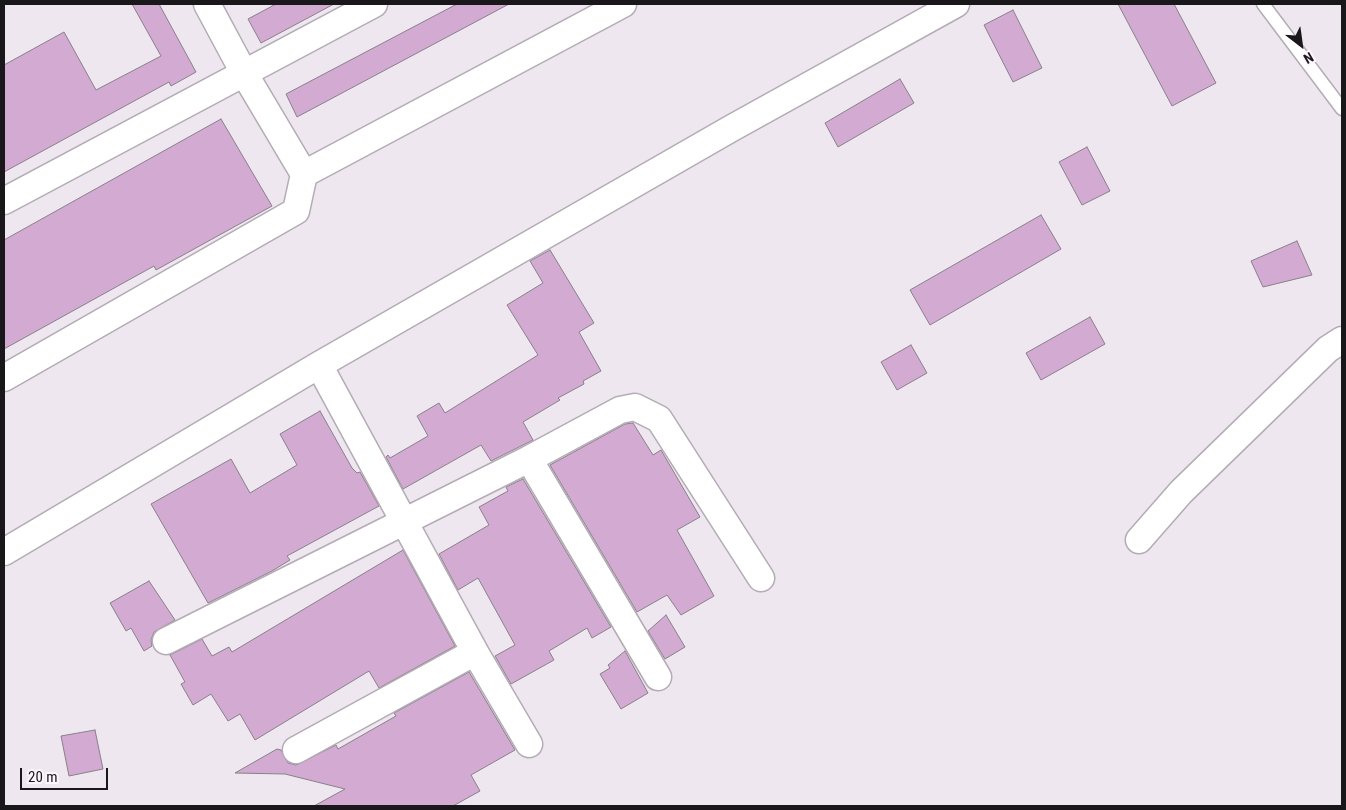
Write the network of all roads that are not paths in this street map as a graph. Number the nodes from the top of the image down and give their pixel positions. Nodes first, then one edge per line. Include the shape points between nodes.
1 (207, 4) edge
2 (374, 4) edge
3 (956, 4) edge
4 (1263, 4) edge
5 (615, 6) edge
6 (244, 73) junction
7 (1342, 109) edge
8 (304, 174) junction
9 (4, 202) edge
10 (1342, 340) edge
11 (319, 365) junction
12 (4, 378) edge
13 (529, 459) junction
14 (405, 520) junction
15 (1139, 540) dead end
16 (4, 552) edge
17 (761, 578) dead end
18 (166, 641) dead end
19 (475, 652) junction
20 (658, 677) dead end
21 (529, 744) dead end
22 (296, 750) dead end

1 - 6 street
2 - 6 street
3 - 11 street via 723,132
4 - 7 lane
5 - 8 street
6 - 8 street
6 - 9 street
8 - 12 street via 296,211
10 - 15 street via 1328,349 1181,492
11 - 14 street
11 - 16 street
13 - 14 street
13 - 17 street via 620,410 635,407 659,419
13 - 20 street
14 - 18 street
14 - 19 street
19 - 21 street
19 - 22 street

